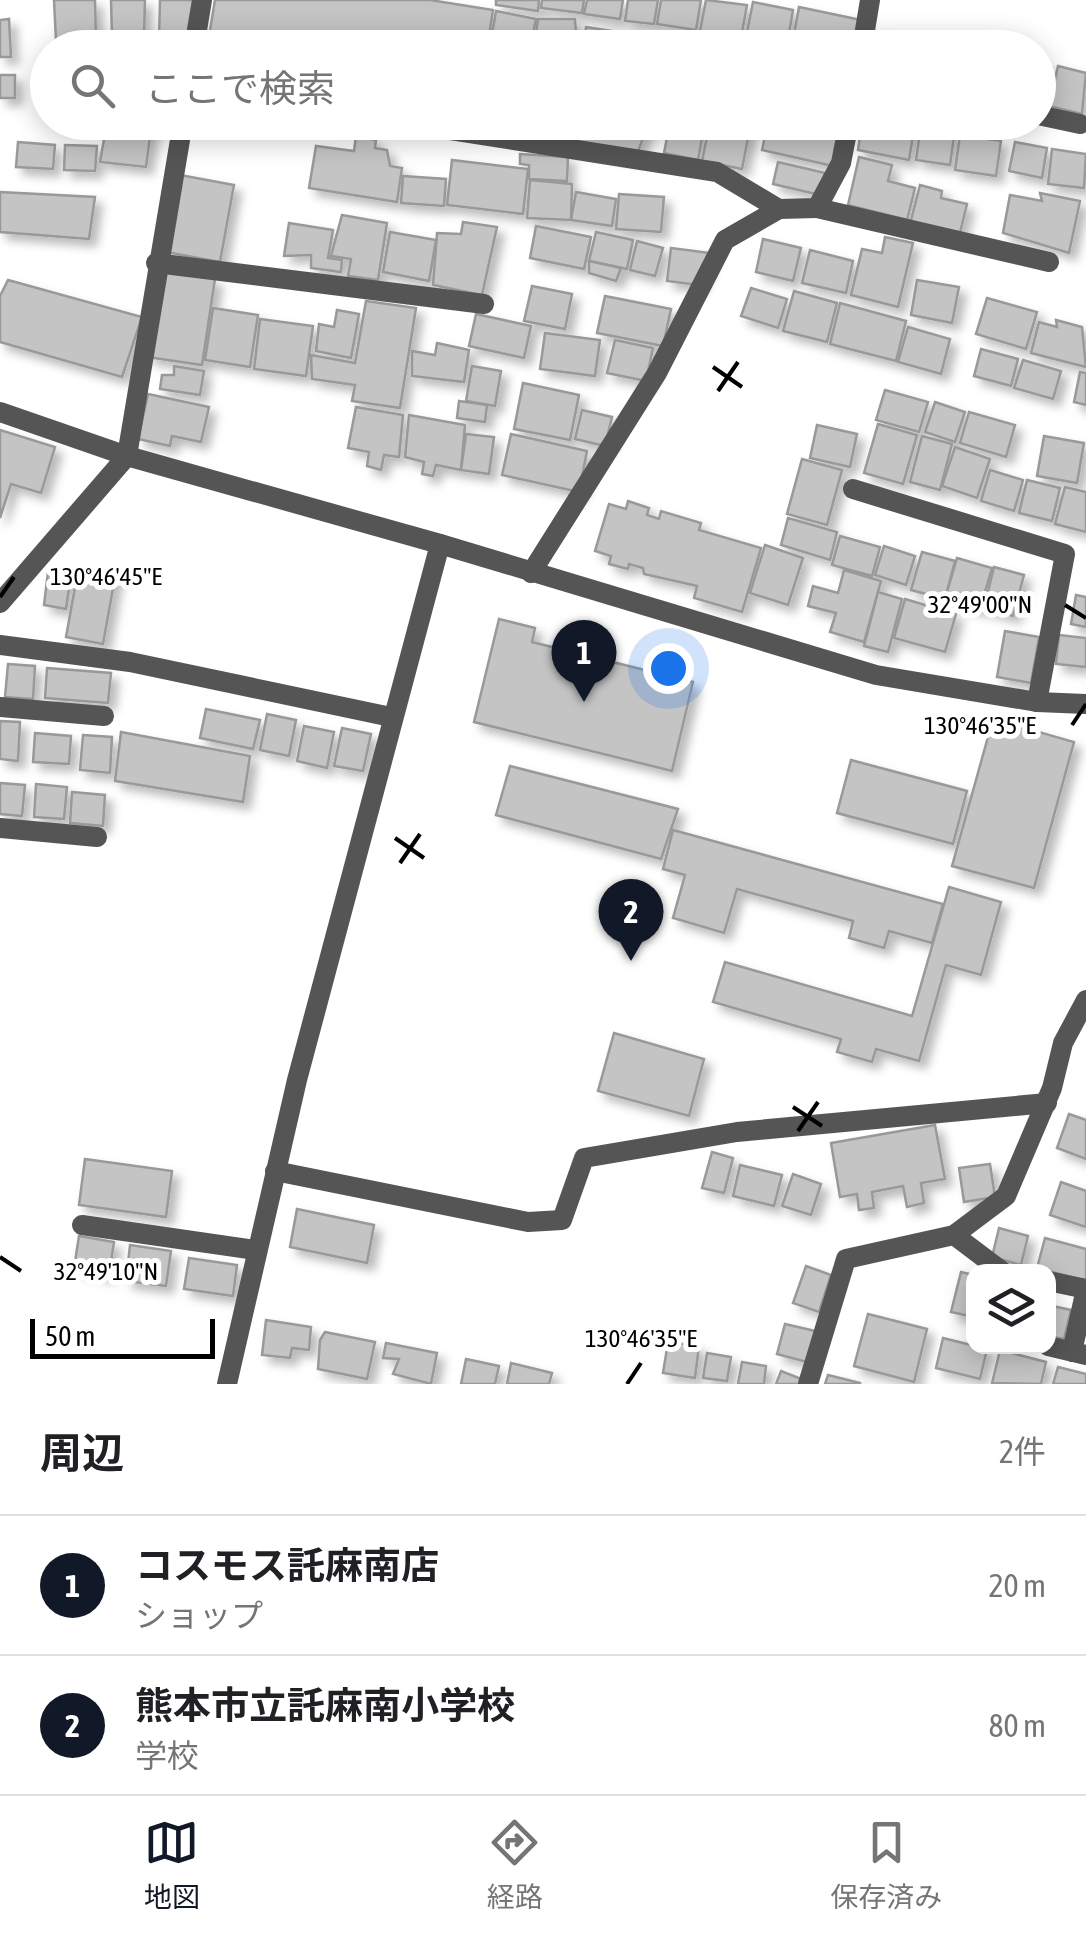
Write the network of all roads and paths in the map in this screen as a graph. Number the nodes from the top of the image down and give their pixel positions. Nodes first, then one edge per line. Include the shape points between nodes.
1 (202, 0) edge
2 (870, 0) edge
3 (197, 30) edge
4 (865, 30) edge
5 (1056, 119) edge
6 (1080, 124) dead end
7 (180, 140) edge
8 (513, 140) edge
9 (845, 140) edge
10 (817, 208) junction
11 (779, 209) junction
12 (1049, 262) dead end
13 (156, 263) junction
14 (484, 304) dead end
15 (0, 412) edge
16 (127, 456) junction
17 (854, 489) dead end
18 (440, 544) junction
19 (531, 572) junction
20 (0, 603) edge
21 (0, 646) edge
22 (1038, 702) junction
23 (1086, 704) edge
24 (0, 707) edge
25 (104, 716) dead end
26 (391, 717) junction
27 (0, 828) edge
28 (98, 837) dead end
29 (1086, 1000) edge
30 (1046, 1103) junction
31 (275, 1171) junction
32 (82, 1225) dead end
33 (954, 1235) junction
34 (256, 1250) junction
35 (993, 1264) edge
36 (1056, 1283) edge
37 (1079, 1354) edge
38 (227, 1384) edge
39 (808, 1384) edge

1 - 3 street
2 - 4 street
5 - 6 street
7 - 13 street
8 - 11 street via 717,172
9 - 10 street
10 - 11 street
10 - 12 street
11 - 19 street via 725,240 657,373
13 - 14 street
13 - 16 street
15 - 16 street
16 - 18 street
16 - 20 street
17 - 22 street via 1065,554
18 - 19 street
18 - 26 street
19 - 22 street via 876,675
21 - 26 street via 130,662
22 - 23 street
24 - 25 street
26 - 31 street
27 - 28 street
29 - 30 street via 1063,1043
30 - 31 street via 737,1132 584,1158 562,1220 528,1222
30 - 33 street via 1006,1196
31 - 34 street
32 - 34 street
33 - 35 street
33 - 39 street via 846,1259
34 - 38 street
36 - 37 street via 1086,1289

